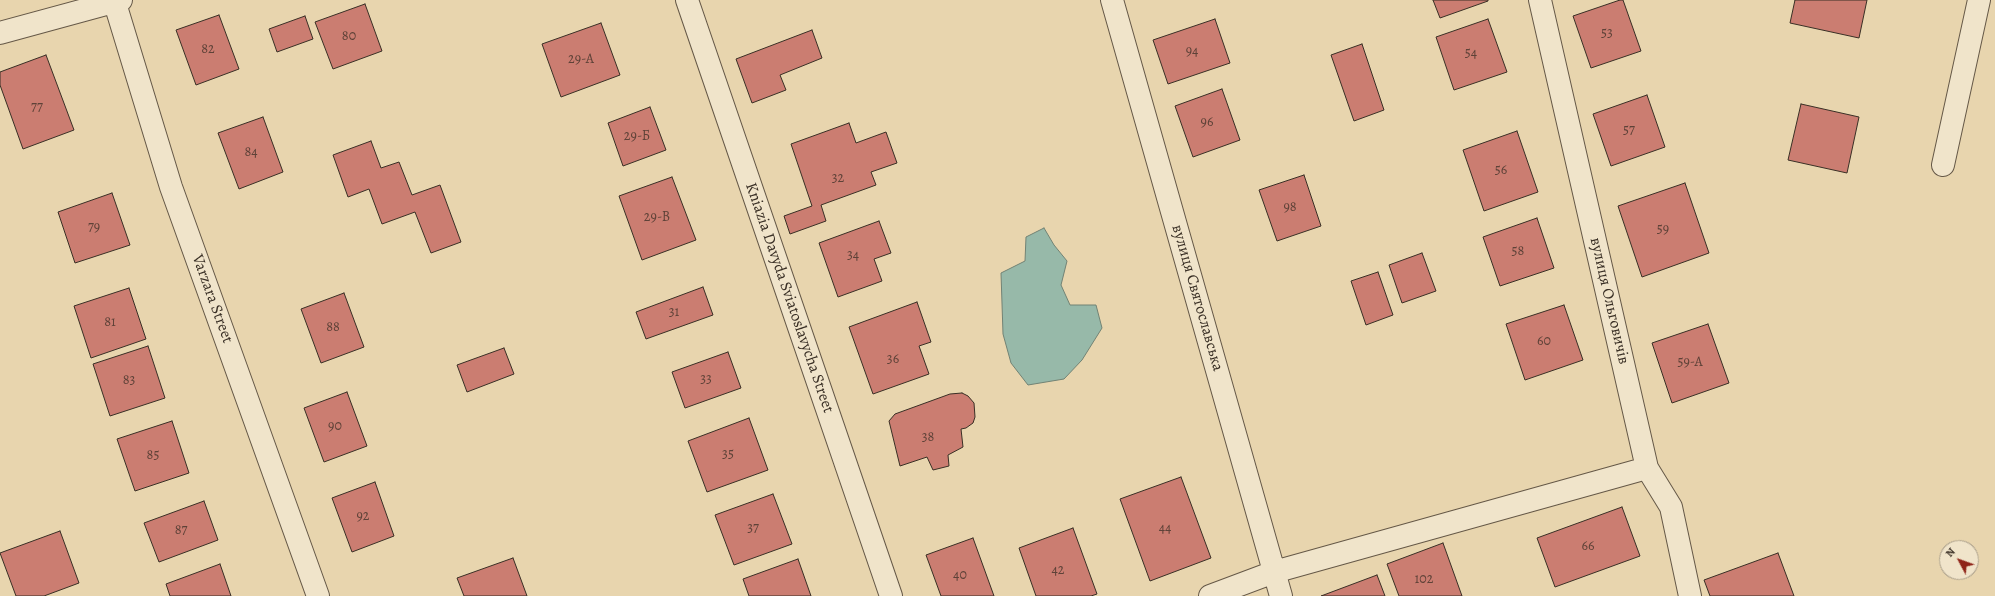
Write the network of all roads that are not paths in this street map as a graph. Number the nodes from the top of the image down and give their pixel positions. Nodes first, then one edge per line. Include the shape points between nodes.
1 (687, 0) edge
2 (1112, 0) edge
3 (1540, 0) edge
4 (1980, 0) edge
5 (117, 1) edge
6 (0, 33) edge
7 (1943, 165) dead end
8 (1647, 468) junction
9 (1274, 572) junction
10 (318, 596) edge
11 (891, 596) edge
12 (1210, 596) edge
13 (1281, 596) edge
14 (1690, 596) edge

1 - 11 street, Kniazia Davyda Sviatoslavycha Street
2 - 9 street, вулиця Святославська
3 - 8 street, вулиця Ольговичів
4 - 7 street
5 - 6 street
5 - 10 street, Varzara Street via 171,187
8 - 9 street
8 - 14 street, вулиця Ольговичів via 1671,507
9 - 12 street
9 - 13 street, вулиця Святославська

